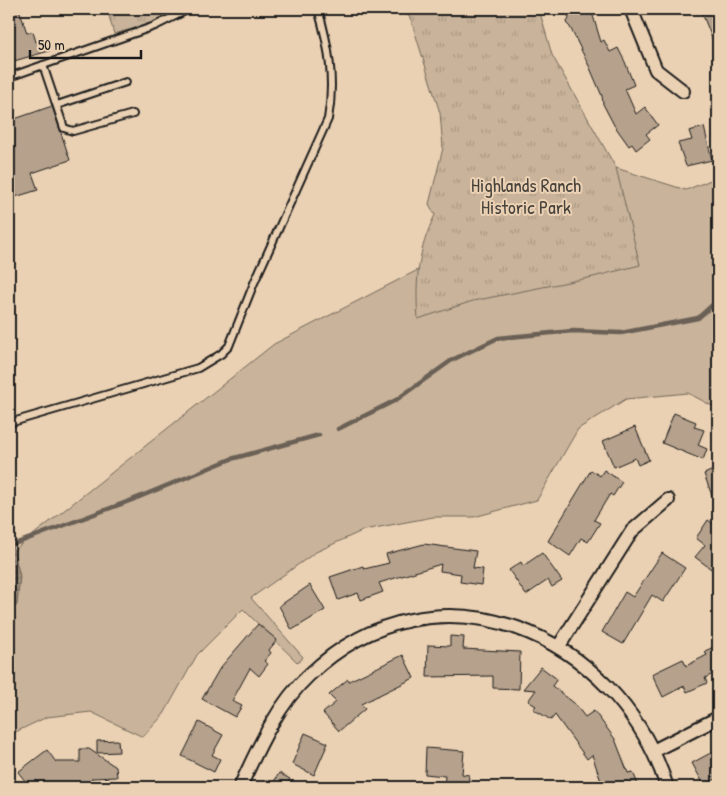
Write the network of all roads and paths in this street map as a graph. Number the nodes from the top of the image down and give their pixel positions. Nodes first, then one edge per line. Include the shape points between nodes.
1 (189, 9) edge
2 (318, 9) edge
3 (631, 9) edge
4 (43, 65) junction
5 (9, 77) edge
6 (126, 82) dead end
7 (683, 91) dead end
8 (56, 105) junction
9 (133, 114) dead end
10 (9, 423) edge
11 (668, 500) dead end
12 (558, 646) junction
13 (718, 718) edge
14 (653, 751) junction
15 (240, 787) edge
16 (667, 787) edge

1 - 4 lane via 155,26
2 - 10 lane via 332,74 333,96 328,119 229,346 198,368
3 - 7 street via 656,70
4 - 5 lane
4 - 8 lane
6 - 8 lane
8 - 9 lane via 64,128 74,130
11 - 12 street via 632,531
12 - 14 street via 582,663 615,697
12 - 15 street via 520,628 480,617 422,618 381,628 326,660 296,688 271,724
13 - 14 street
14 - 16 street

